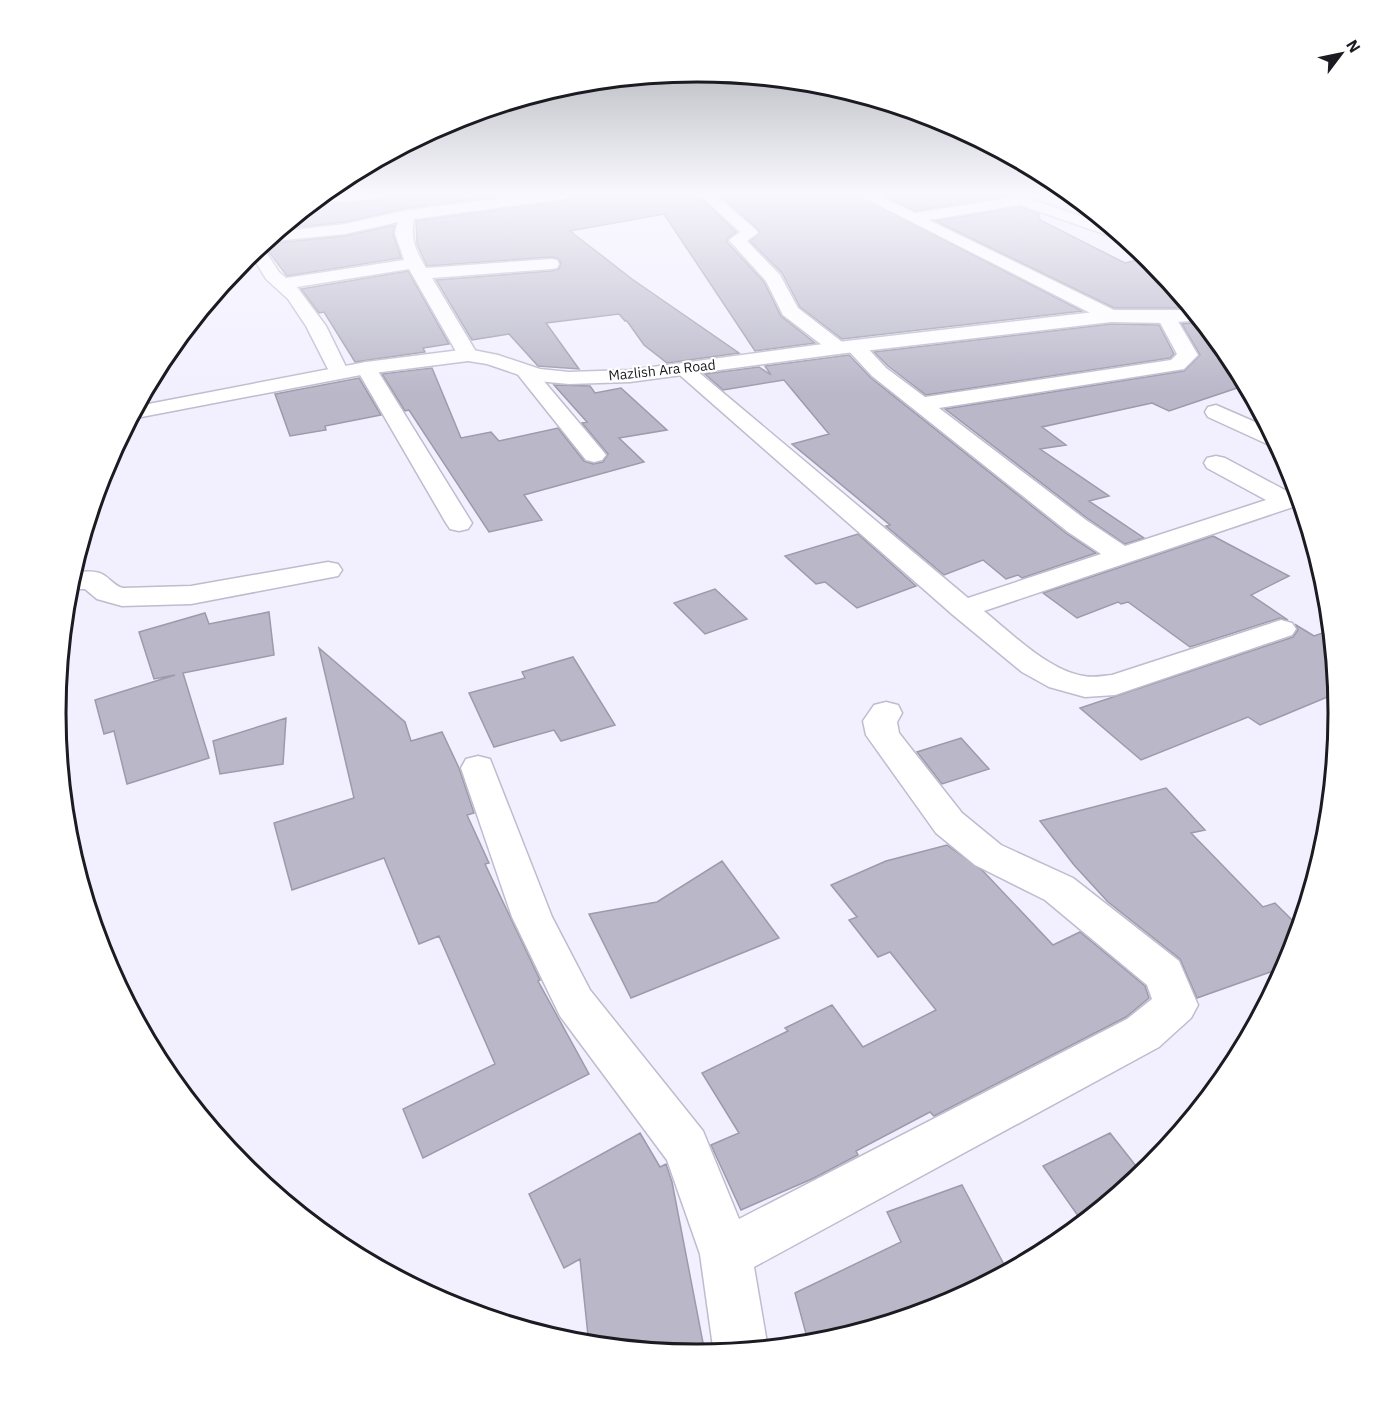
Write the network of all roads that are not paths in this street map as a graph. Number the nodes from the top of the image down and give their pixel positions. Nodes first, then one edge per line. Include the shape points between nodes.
1 (264, 262) edge
2 (414, 262) edge
3 (757, 262) edge
4 (1002, 262) edge
5 (551, 264) dead end
6 (418, 268) junction
7 (283, 284) junction
8 (1111, 316) junction
9 (1188, 316) edge
10 (1166, 317) junction
11 (847, 347) junction
12 (468, 355) junction
13 (366, 368) junction
14 (683, 369) junction
15 (525, 371) junction
16 (339, 373) junction
17 (921, 404) junction
18 (144, 411) edge
19 (1216, 412) dead end
20 (1264, 434) edge
21 (594, 455) dead end
22 (1216, 463) dead end
23 (459, 523) dead end
24 (1123, 557) junction
25 (328, 570) dead end
26 (80, 581) edge
27 (963, 609) junction
28 (1281, 629) dead end
29 (886, 713) dead end
30 (478, 768) dead end
31 (726, 1254) junction
32 (740, 1344) edge

1 - 7 street
2 - 6 street
3 - 11 street via 774,279 790,311
4 - 8 street
5 - 6 street
6 - 7 street
6 - 12 street
7 - 16 street via 316,326
8 - 10 street, Mazlish Ara Road
8 - 11 street, Mazlish Ara Road
9 - 10 street, Mazlish Ara Road
10 - 17 street via 1188,355 1177,365
11 - 14 street, Mazlish Ara Road
11 - 17 street
12 - 13 street, Mazlish Ara Road
12 - 15 street, Mazlish Ara Road
13 - 16 street, Mazlish Ara Road
13 - 23 street
14 - 15 street, Mazlish Ara Road via 569,378
14 - 27 street
15 - 21 street
16 - 18 street, Mazlish Ara Road
17 - 24 street via 1077,526
19 - 20 street
22 - 24 street via 1287,501
24 - 27 street
25 - 26 street via 191,595 122,597 107,594 92,580
27 - 28 street via 1033,665 1060,680 1085,687 1115,685
29 - 31 street via 880,721 883,735 949,823 988,855 1067,895 1164,974 1176,1005 1143,1033
30 - 31 street via 532,917 575,1003 686,1147
31 - 32 street

